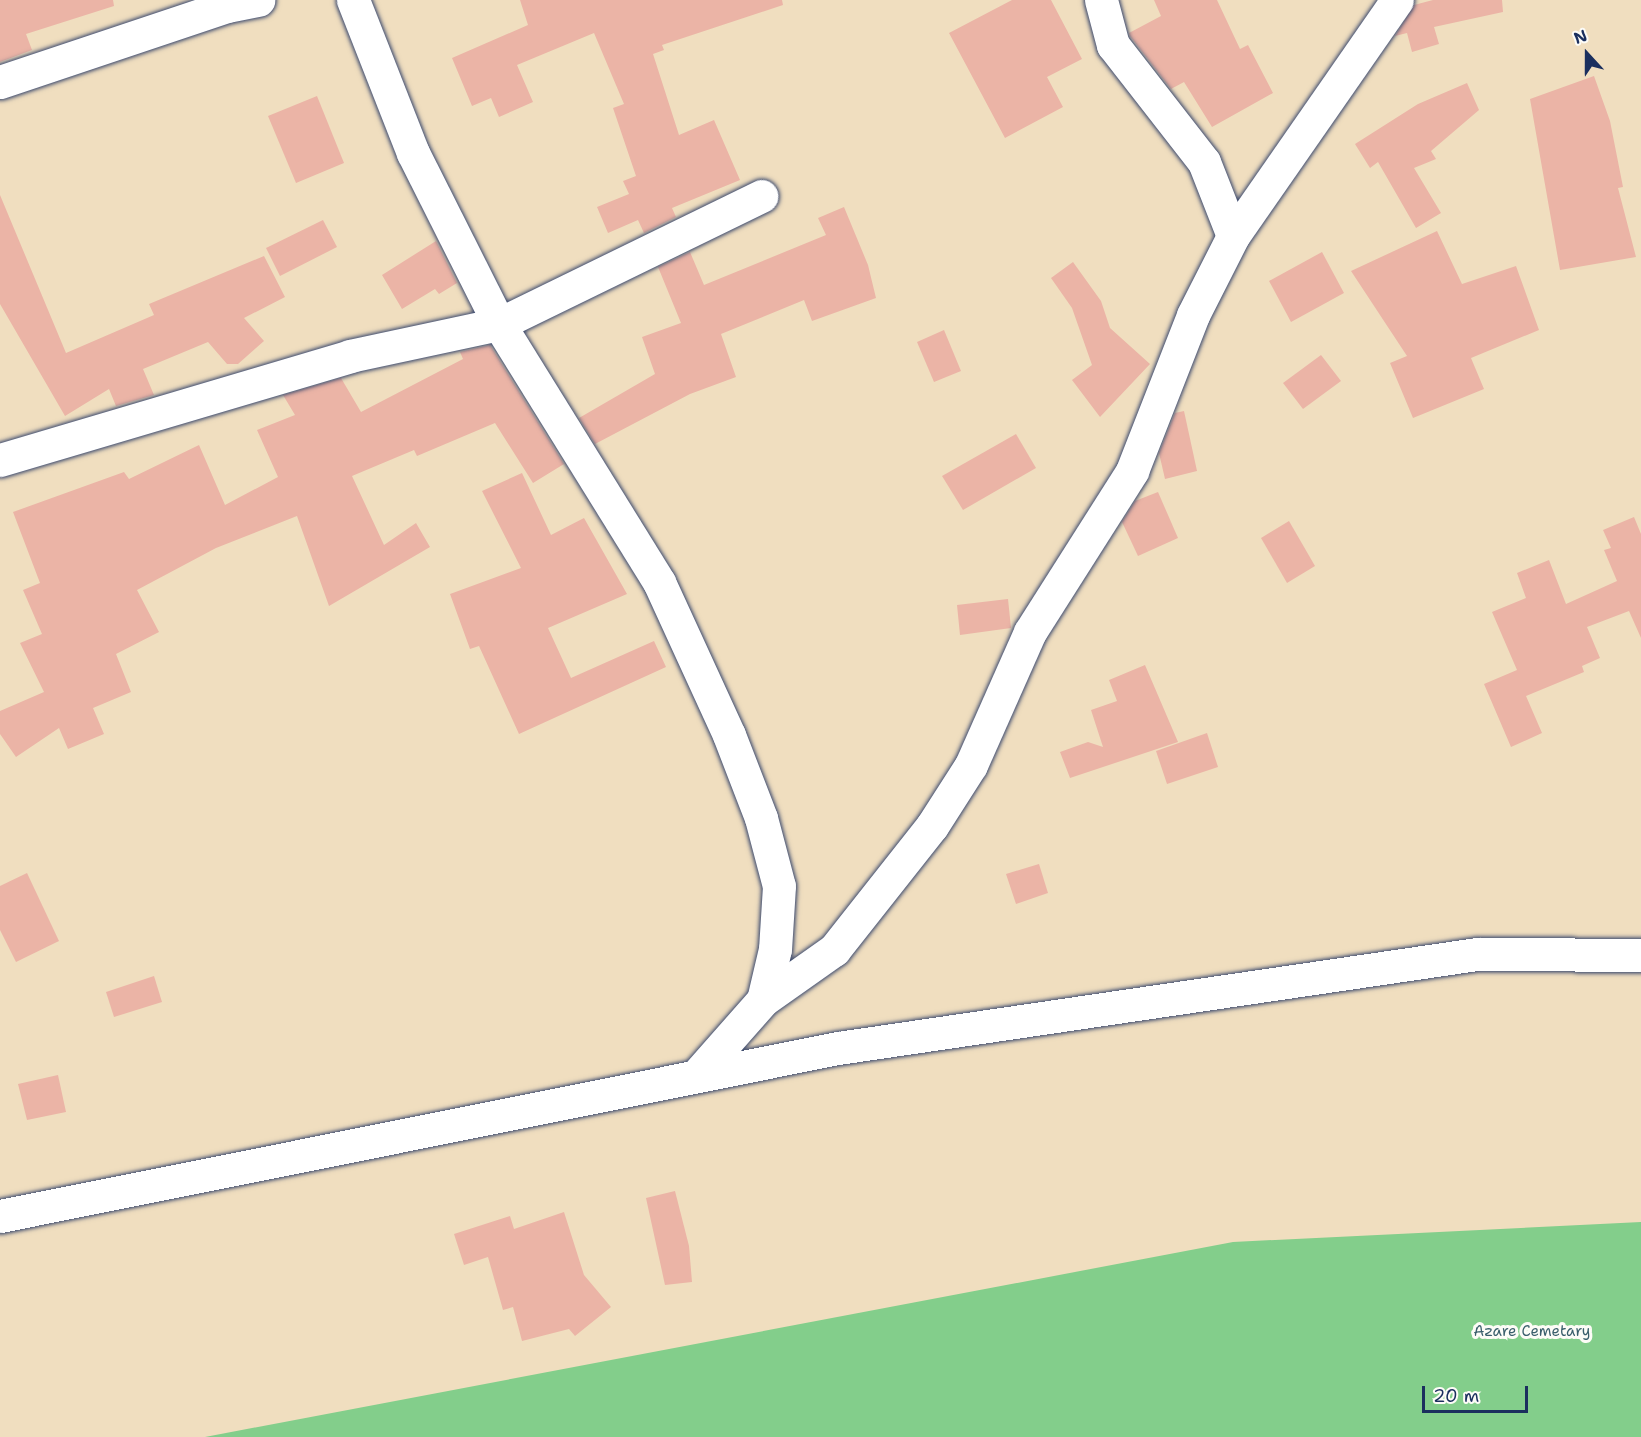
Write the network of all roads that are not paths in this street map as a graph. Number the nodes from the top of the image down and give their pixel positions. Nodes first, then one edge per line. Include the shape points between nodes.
1 (258, 0) edge
2 (353, 0) edge
3 (1101, 0) edge
4 (1396, 0) edge
5 (0, 82) edge
6 (762, 196) dead end
7 (1233, 236) junction
8 (499, 324) junction
9 (0, 460) edge
10 (1641, 955) edge
11 (763, 1000) junction
12 (696, 1076) junction
13 (0, 1216) edge

1 - 5 street via 227,6
2 - 8 street via 413,153
3 - 7 street via 1113,45 1204,162
4 - 7 street
6 - 8 street
7 - 11 street via 1193,315 1132,471 1030,632 971,765 932,826 834,950
8 - 9 street via 350,356
8 - 11 street via 659,582 729,735 761,818 779,886 776,949
10 - 12 street via 1477,954 838,1048
11 - 12 street
12 - 13 street

